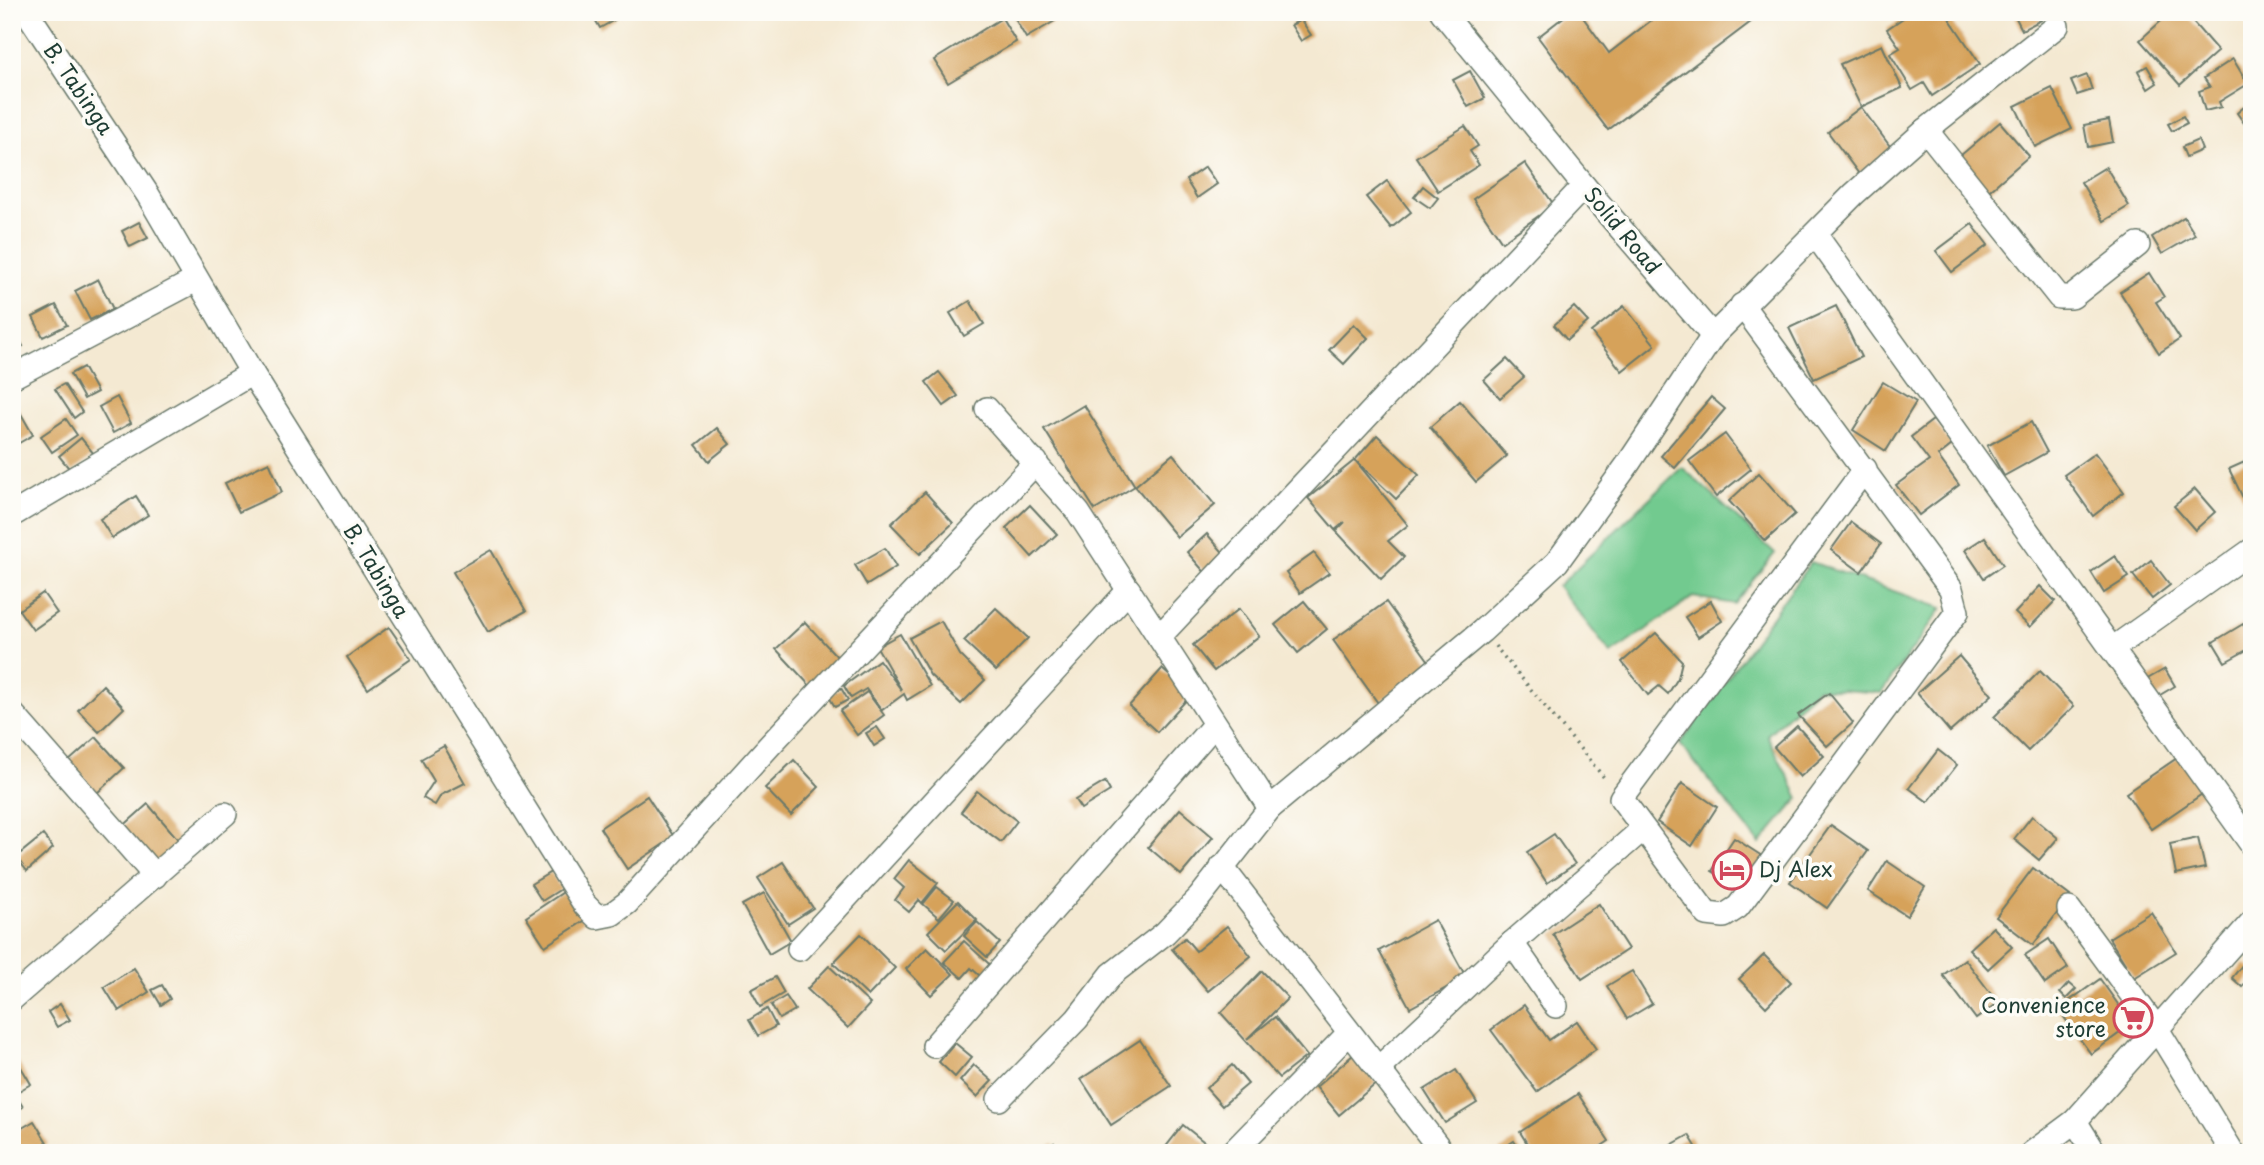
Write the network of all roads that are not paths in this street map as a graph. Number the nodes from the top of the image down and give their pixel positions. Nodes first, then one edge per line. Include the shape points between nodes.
1 (27, 12) edge
2 (1442, 12) edge
3 (2057, 26) dead end
4 (1926, 130) junction
5 (1584, 186) junction
6 (1815, 234) junction
7 (2138, 245) dead end
8 (196, 280) junction
9 (1742, 305) junction
10 (1713, 336) junction
11 (252, 373) junction
12 (12, 377) edge
13 (987, 409) dead end
14 (1036, 462) junction
15 (1865, 469) junction
16 (12, 515) edge
17 (2252, 550) edge
18 (1129, 590) junction
19 (1159, 637) junction
20 (2112, 649) junction
21 (12, 713) edge
22 (1214, 725) junction
23 (1270, 808) junction
24 (225, 814) dead end
25 (1643, 829) junction
26 (2252, 845) edge
27 (1222, 867) junction
28 (155, 876) junction
29 (2069, 909) dead end
30 (2252, 922) edge
31 (1512, 943) junction
32 (799, 949) dead end
33 (12, 999) edge
34 (1556, 1006) dead end
35 (2157, 1029) junction
36 (1349, 1033) junction
37 (934, 1046) dead end
38 (1379, 1068) junction
39 (999, 1099) dead end
40 (2075, 1121) junction
41 (1232, 1153) edge
42 (1443, 1153) edge
43 (2032, 1153) edge
44 (2095, 1153) edge
45 (2233, 1153) edge

1 - 8 street, B. Tabinga via 148,195
2 - 5 street, Solid Road
3 - 4 street
4 - 6 street
4 - 7 street via 2059,297 2072,297
5 - 10 street, Solid Road
5 - 19 street
6 - 9 street
6 - 20 street
8 - 11 street, B. Tabinga
8 - 12 street
9 - 10 street
9 - 15 street
10 - 23 street via 1580,533 1529,591
11 - 14 street, B. Tabinga via 433,666 597,917 612,914 627,903
11 - 16 street
13 - 14 street
14 - 18 street via 1077,512
15 - 25 street via 1621,798
15 - 25 street via 1956,597 1953,621 1732,912 1707,914
17 - 20 street
18 - 19 street
18 - 32 street
19 - 22 street
20 - 26 street
21 - 28 street
22 - 23 street
22 - 37 street
23 - 27 street
24 - 28 street
25 - 31 street
27 - 36 street
27 - 39 street via 1199,898 1165,933 1112,975
28 - 33 street
29 - 35 street
30 - 35 street
31 - 34 street
31 - 38 street
35 - 40 street
35 - 45 street
36 - 38 street
36 - 41 street
38 - 42 street
40 - 43 street
40 - 44 street

